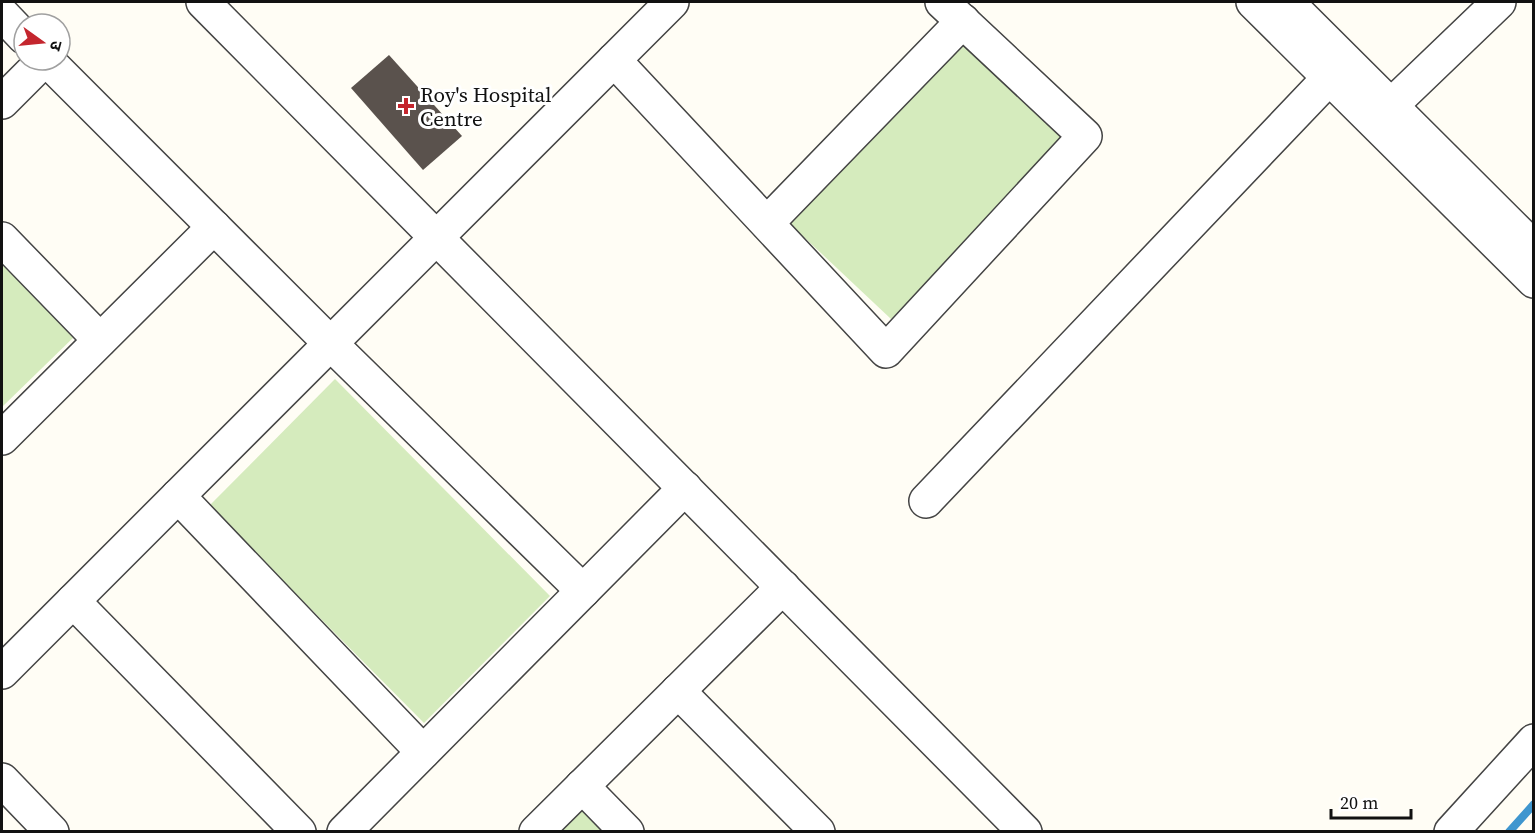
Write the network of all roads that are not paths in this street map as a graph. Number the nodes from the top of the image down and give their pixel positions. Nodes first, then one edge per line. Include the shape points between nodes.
1 (203, 2) edge
2 (672, 2) edge
3 (1253, 2) edge
4 (1287, 2) edge
5 (1499, 2) edge
6 (953, 11) edge
7 (614, 60) junction
8 (33, 72) edge
9 (58, 72) edge
10 (1329, 78) junction
11 (2, 102) edge
12 (1382, 114) junction
13 (767, 223) junction
14 (214, 227) junction
15 (436, 237) junction
16 (2, 239) edge
17 (1533, 248) edge
18 (1533, 281) edge
19 (100, 340) junction
20 (330, 344) junction
21 (2, 438) edge
22 (685, 488) junction
23 (177, 496) junction
24 (926, 501) dead end
25 (783, 587) junction
26 (583, 591) junction
27 (73, 601) junction
28 (2, 672) edge
29 (678, 691) junction
30 (1533, 741) edge
31 (423, 752) junction
32 (2, 780) edge
33 (582, 786) junction
34 (52, 831) edge
35 (298, 831) edge
36 (344, 831) edge
37 (536, 831) edge
38 (627, 831) edge
39 (819, 831) edge
40 (1025, 831) edge
41 (1451, 831) edge

1 - 15 street
2 - 7 street
3 - 10 street
4 - 12 street
5 - 12 street
6 - 13 street
6 - 13 street via 1085,136 886,351
7 - 13 street
7 - 15 street
8 - 11 street
9 - 14 street
10 - 12 street
10 - 24 street
12 - 17 street
12 - 18 street
14 - 19 street
14 - 20 street
15 - 20 street
15 - 22 street
16 - 19 street
19 - 21 street
20 - 23 street
20 - 26 street
22 - 25 street
22 - 26 street
23 - 27 street
23 - 31 street
25 - 29 street
25 - 40 street
26 - 31 street
27 - 28 street
27 - 35 street
29 - 33 street
29 - 39 street
30 - 41 street
31 - 36 street
32 - 34 street
33 - 37 street
33 - 38 street

